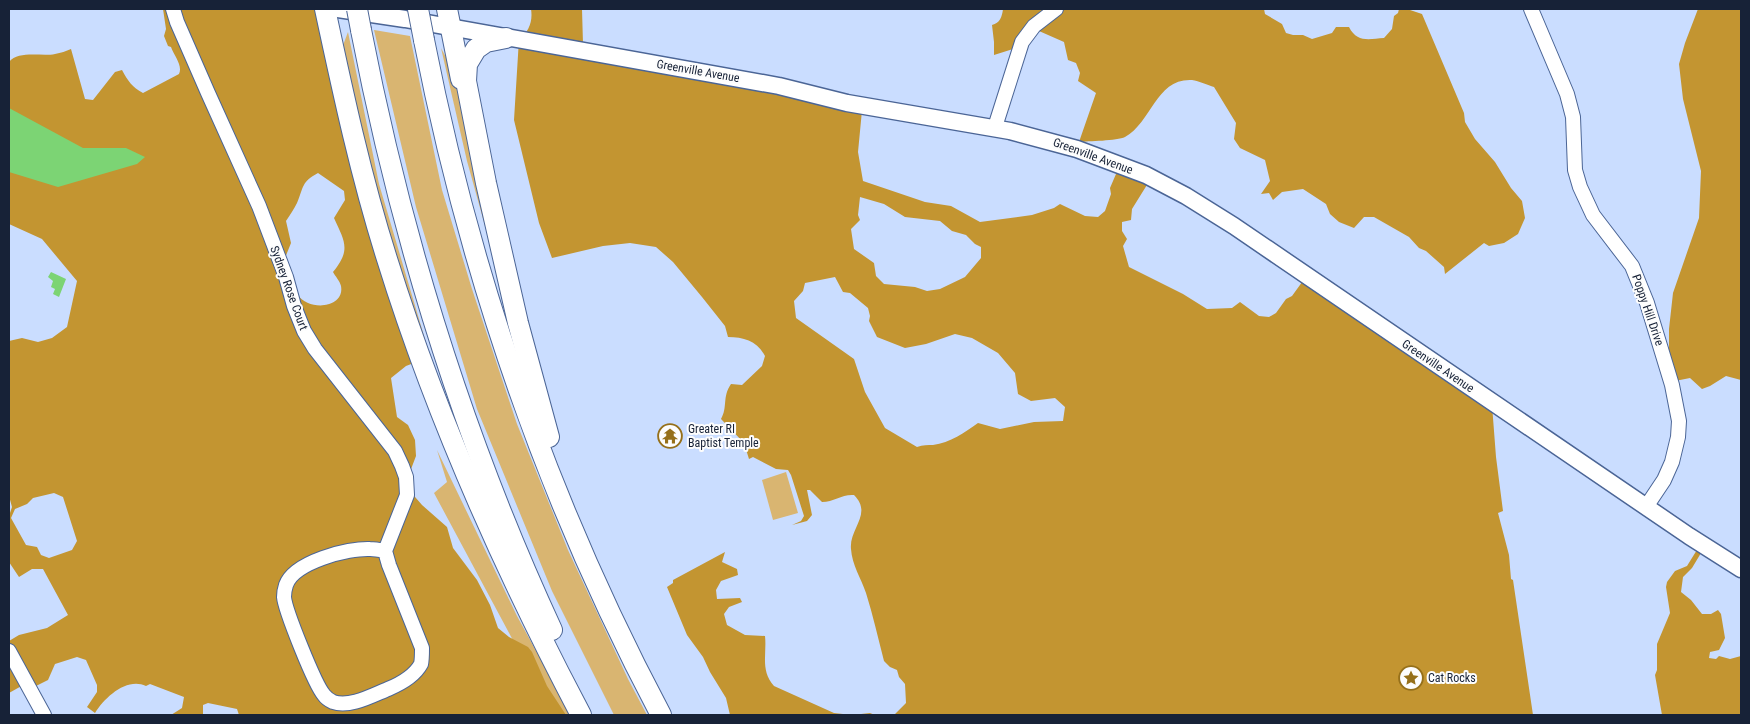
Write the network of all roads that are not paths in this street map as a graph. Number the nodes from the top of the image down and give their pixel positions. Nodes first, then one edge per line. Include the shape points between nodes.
1 (173, 9) edge
2 (325, 9) edge
3 (338, 9) edge
4 (357, 9) edge
5 (418, 9) edge
6 (1056, 9) edge
7 (1531, 9) edge
8 (448, 18) edge
9 (506, 38) junction
10 (995, 127) junction
11 (482, 163) junction
12 (1646, 507) junction
13 (574, 531) junction
14 (385, 551) junction
15 (1741, 568) edge
16 (9, 651) edge
17 (44, 715) edge
18 (581, 715) edge
19 (594, 715) edge
20 (661, 715) edge

1 - 14 street, Sydney Rose Court via 259,206 304,331 402,466 408,495
2 - 18 highway via 368,194 418,352 490,531
3 - 8 main road, Greenville Avenue
4 - 19 highway, bridge via 396,186 452,375 509,530
5 - 13 highway, bridge via 452,169 481,273 520,392
6 - 10 street via 1034,26 1022,42
7 - 12 street, Poppy Hill Drive via 1567,94 1573,117 1575,170 1580,187 1593,214 1632,266 1672,385 1679,421 1678,437 1664,480
8 - 9 main road, Greenville Avenue
8 - 11 highway
9 - 10 main road, Greenville Avenue via 779,86 847,103
9 - 11 highway via 480,45 467,64 466,82
10 - 12 main road, Greenville Avenue via 1086,152 1146,175 1186,196
11 - 13 highway via 522,339
12 - 15 main road, Greenville Avenue
13 - 20 highway
14 - 14 street via 422,648 421,663 410,676 394,686 359,700 342,704 332,702 324,696 289,616 284,597 286,585 294,574 325,557 369,548
16 - 17 street

